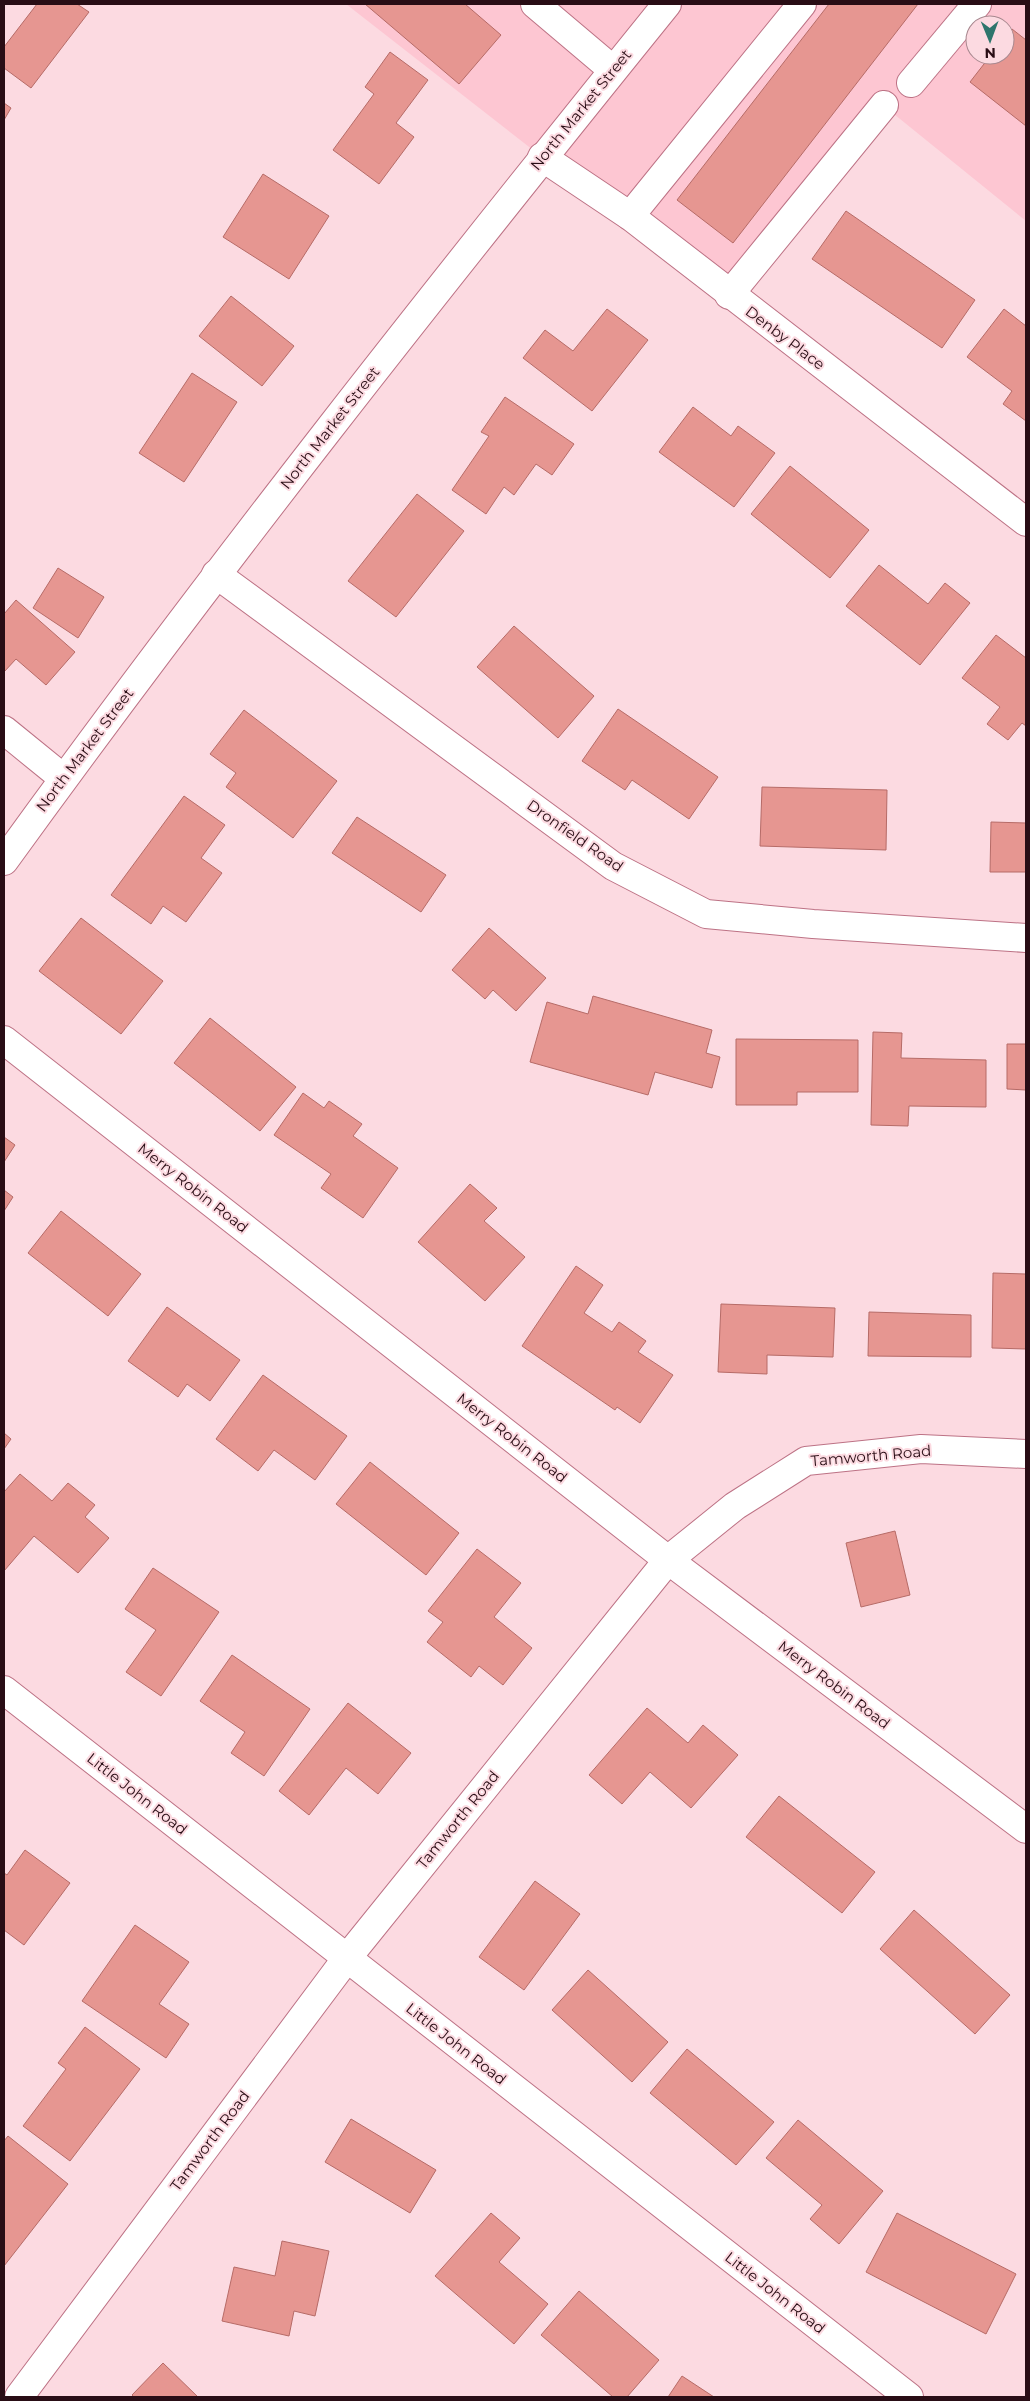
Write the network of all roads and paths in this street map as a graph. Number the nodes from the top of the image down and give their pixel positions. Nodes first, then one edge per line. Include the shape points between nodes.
1 (536, 4) edge
2 (667, 4) edge
3 (802, 4) edge
4 (977, 4) edge
5 (614, 70) junction
6 (911, 83) dead end
7 (884, 106) dead end
8 (542, 157) junction
9 (630, 216) junction
10 (729, 295) junction
11 (1026, 522) edge
12 (216, 574) junction
13 (4, 730) edge
14 (63, 778) junction
15 (4, 860) edge
16 (1026, 938) edge
17 (4, 1040) edge
18 (1026, 1454) edge
19 (668, 1560) junction
20 (4, 1690) edge
21 (1026, 1829) edge
22 (347, 1958) junction
23 (18, 2397) edge
24 (909, 2397) edge

1 - 5 street
2 - 5 street, North Market Street
3 - 9 street
4 - 6 street
5 - 8 street, North Market Street
7 - 10 street
8 - 9 street, Denby Place
8 - 12 street, North Market Street
9 - 10 street, Denby Place
10 - 11 street, Denby Place
12 - 14 street, North Market Street
12 - 16 street, Dronfield Road via 613,866 706,914
13 - 14 street
14 - 15 street, North Market Street
17 - 19 street, Merry Robin Road
18 - 19 street, Tamworth Road via 921,1449 806,1461 735,1506
19 - 21 street, Merry Robin Road
19 - 22 street, Tamworth Road
20 - 22 street, Little John Road
22 - 23 street, Tamworth Road
22 - 24 street, Little John Road

